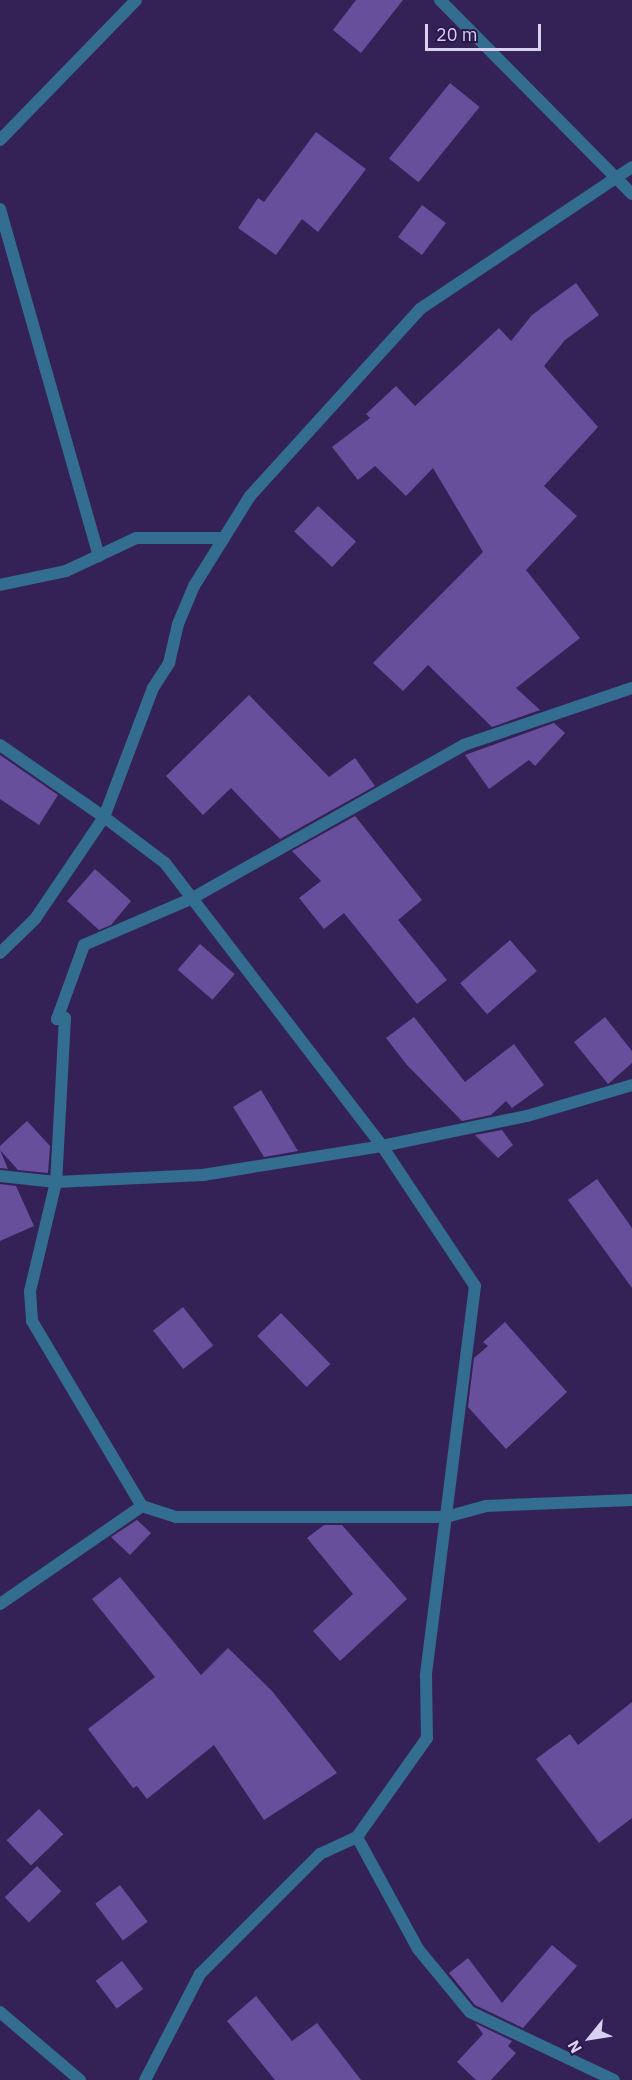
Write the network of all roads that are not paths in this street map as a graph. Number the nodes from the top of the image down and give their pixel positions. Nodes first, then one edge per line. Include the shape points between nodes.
1 (136, 0) edge
2 (440, 0) edge
3 (0, 140) edge
4 (632, 167) edge
5 (614, 177) junction
6 (632, 194) edge
7 (0, 209) edge
8 (224, 538) junction
9 (99, 556) junction
10 (0, 585) edge
11 (632, 688) edge
12 (0, 745) edge
13 (104, 817) junction
14 (193, 898) junction
15 (0, 953) edge
16 (632, 1085) edge
17 (382, 1146) junction
18 (0, 1176) edge
19 (56, 1182) junction
20 (632, 1500) edge
21 (142, 1506) junction
22 (446, 1517) junction
23 (0, 1604) edge
24 (357, 1837) junction
25 (0, 2013) edge
26 (80, 2080) edge
27 (145, 2080) edge
28 (614, 2080) edge

1 - 3 street
2 - 5 street
4 - 5 street
5 - 6 street
5 - 8 street via 420,309 250,496
7 - 9 street
8 - 9 street via 136,538
8 - 13 street via 194,586 178,624 169,663 153,688
9 - 10 street via 66,571
11 - 14 street via 464,745
12 - 13 street
13 - 14 street via 165,863
13 - 15 street via 35,919
14 - 17 street
14 - 19 street via 84,945 57,1019 65,1018
16 - 17 street via 527,1116
17 - 19 street via 203,1175
17 - 22 street via 475,1286
18 - 19 street
19 - 21 street via 30,1291 32,1321
20 - 22 street via 486,1506
21 - 22 street via 176,1517
21 - 23 street
22 - 24 street via 426,1676 427,1738
24 - 27 street via 320,1854 200,1974
24 - 28 street via 418,1949 470,2012
25 - 26 street

